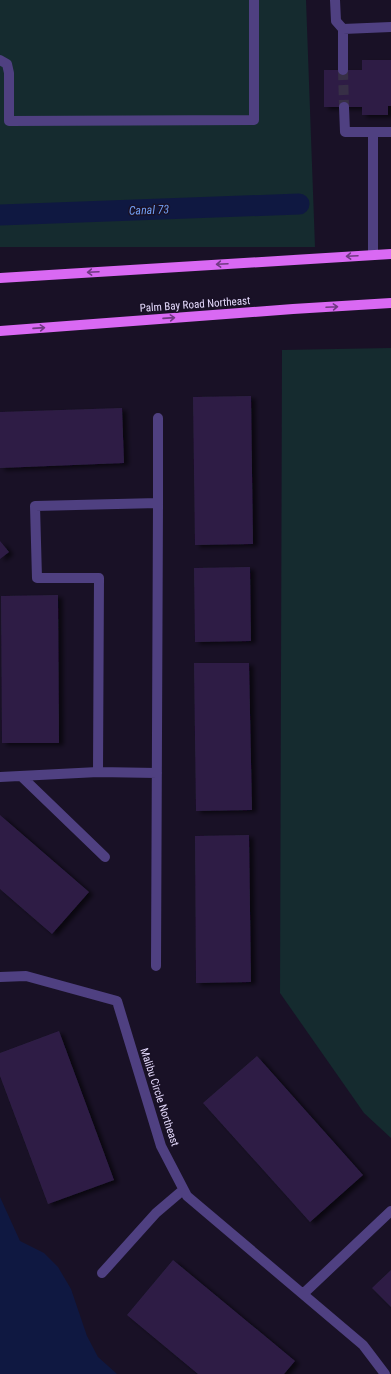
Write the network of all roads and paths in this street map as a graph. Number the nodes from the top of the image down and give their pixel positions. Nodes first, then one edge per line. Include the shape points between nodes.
1 (254, 0) edge
2 (335, 0) edge
3 (391, 27) edge
4 (343, 29) junction
5 (0, 60) edge
6 (343, 70) tunnel mouth
7 (4, 88) edge
8 (344, 107) tunnel mouth
9 (373, 132) junction
10 (391, 132) edge
11 (391, 254) edge
12 (373, 255) junction
13 (0, 278) edge
14 (391, 303) edge
15 (0, 331) edge
16 (158, 418) dead end
17 (158, 503) junction
18 (98, 772) junction
19 (157, 773) junction
20 (21, 776) junction
21 (0, 777) edge
22 (105, 857) dead end
23 (156, 966) dead end
24 (0, 977) edge
25 (184, 1190) junction
26 (391, 1211) edge
27 (102, 1273) dead end
28 (303, 1294) junction
29 (385, 1374) edge

1 - 7 street via 254,120 9,121
2 - 4 street via 336,21
3 - 4 street
4 - 6 street
5 - 7 street via 7,64
8 - 9 street via 345,132
9 - 10 street
9 - 12 street
11 - 12 main road
12 -> 13 main road
15 -> 14 main road, Palm Bay Road Northeast
16 - 17 street
17 - 18 street via 35,506 37,578 99,578
17 - 19 street
18 - 19 street
18 - 20 street
19 - 23 street
20 - 21 street
20 - 22 street
24 - 25 street, Malibu Circle Northeast via 26,976 117,1001 161,1146
25 - 27 street via 156,1213
25 - 28 street, Malibu Circle Northeast via 186,1196
26 - 28 street
28 - 29 street, Malibu Circle Northeast via 363,1345

